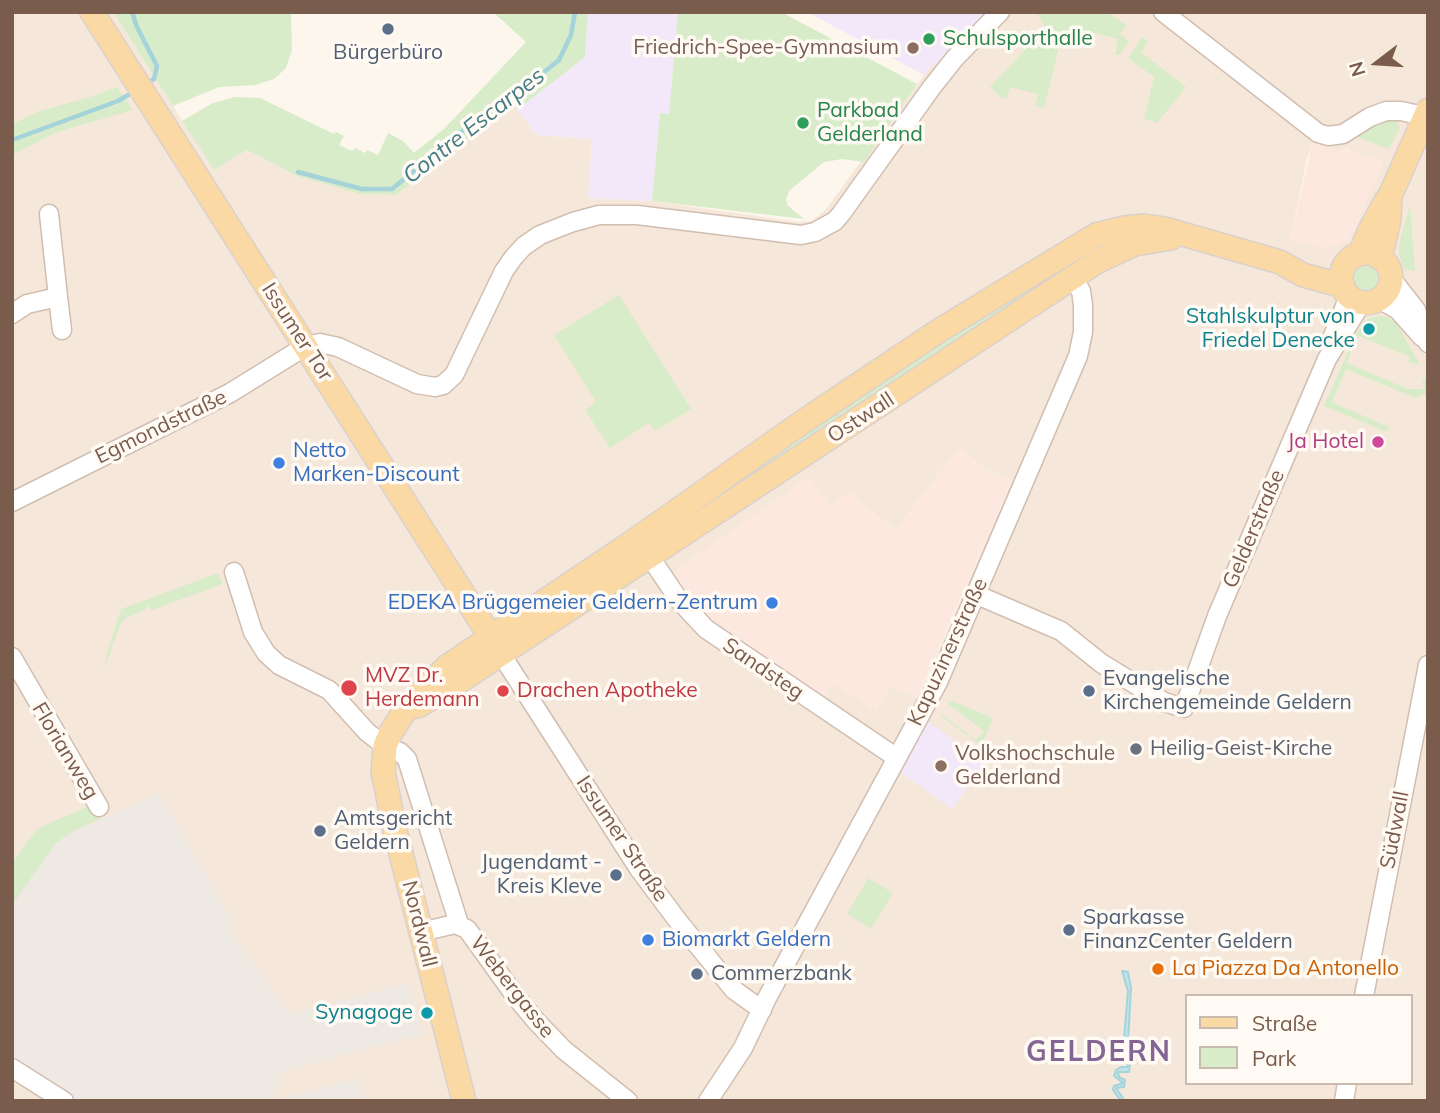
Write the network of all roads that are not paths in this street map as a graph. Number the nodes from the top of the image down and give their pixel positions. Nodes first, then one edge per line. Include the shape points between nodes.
1 (92, 12) edge
2 (1000, 12) edge
3 (1163, 12) edge
4 (1426, 115) edge
5 (49, 214) dead end
6 (1188, 237) junction
7 (1363, 257) junction
8 (1280, 262) junction
9 (1048, 263) junction
10 (1073, 278) junction
11 (1391, 278) junction
12 (1358, 296) junction
13 (58, 297) junction
14 (12, 314) edge
15 (62, 330) dead end
16 (1427, 343) edge
17 (306, 346) junction
18 (12, 502) edge
19 (642, 549) junction
20 (234, 572) dead end
21 (975, 594) junction
22 (496, 645) junction
23 (12, 657) edge
24 (1428, 665) edge
25 (385, 746) junction
26 (1419, 747) edge
27 (897, 758) junction
28 (99, 807) dead end
29 (459, 924) junction
30 (421, 932) junction
31 (1364, 994) edge
32 (762, 1010) junction
33 (12, 1068) edge
34 (64, 1101) edge
35 (464, 1101) edge
36 (628, 1101) edge
37 (708, 1101) edge

1 - 17 main road, Issumer Tor
2 - 17 street via 932,87 841,214 815,232 800,235 611,214 557,227 513,258 454,375 443,386 425,387 338,347
3 - 4 street via 1318,133 1343,134 1386,111
4 - 7 main road via 1378,214
5 - 13 street
6 - 8 main road, Ostwall
6 - 9 main road, Ostwall via 1144,226 1108,231
6 - 10 main road, Ostwall via 1135,244
7 - 8 main road, Ostwall
7 - 11 main road via 1386,263
7 - 12 main road via 1342,274
8 - 12 main road, Ostwall
9 - 10 main road
9 - 19 main road, Ostwall via 760,451
10 - 19 main road, Ostwall
10 - 21 street, Kapuzinerstraße via 1083,305 1079,356
11 - 12 main road via 1385,294
11 - 16 street via 1416,310
12 - 16 street via 1398,310
12 - 21 street, Gelderstraße via 1335,330 1331,352 1217,616 1184,708 1164,702 1101,663 1062,631
13 - 14 street via 27,304
13 - 15 street
17 - 18 street, Egmondstraße via 230,393
17 - 22 main road, Issumer Tor
19 - 22 main road, Ostwall
19 - 27 street, Sandsteg via 706,629
20 - 25 street via 253,632 266,653 335,695
21 - 27 street, Kapuzinerstraße via 930,699
22 - 25 main road, Nordwall via 448,666 402,715
22 - 32 street, Issumer Straße via 654,888 734,990
23 - 28 street, Florianweg
24 - 26 street, Südwall
25 - 29 street, Nordwall via 400,752 410,764
25 - 30 main road, Nordwall via 385,788
26 - 31 street, Südwall
27 - 32 street, Kapuzinerstraße
29 - 30 street, Webergasse
29 - 36 street, Webergasse via 536,1021 564,1050
30 - 35 main road, Nordwall
32 - 37 street, Kapuzinerstraße
33 - 34 street

